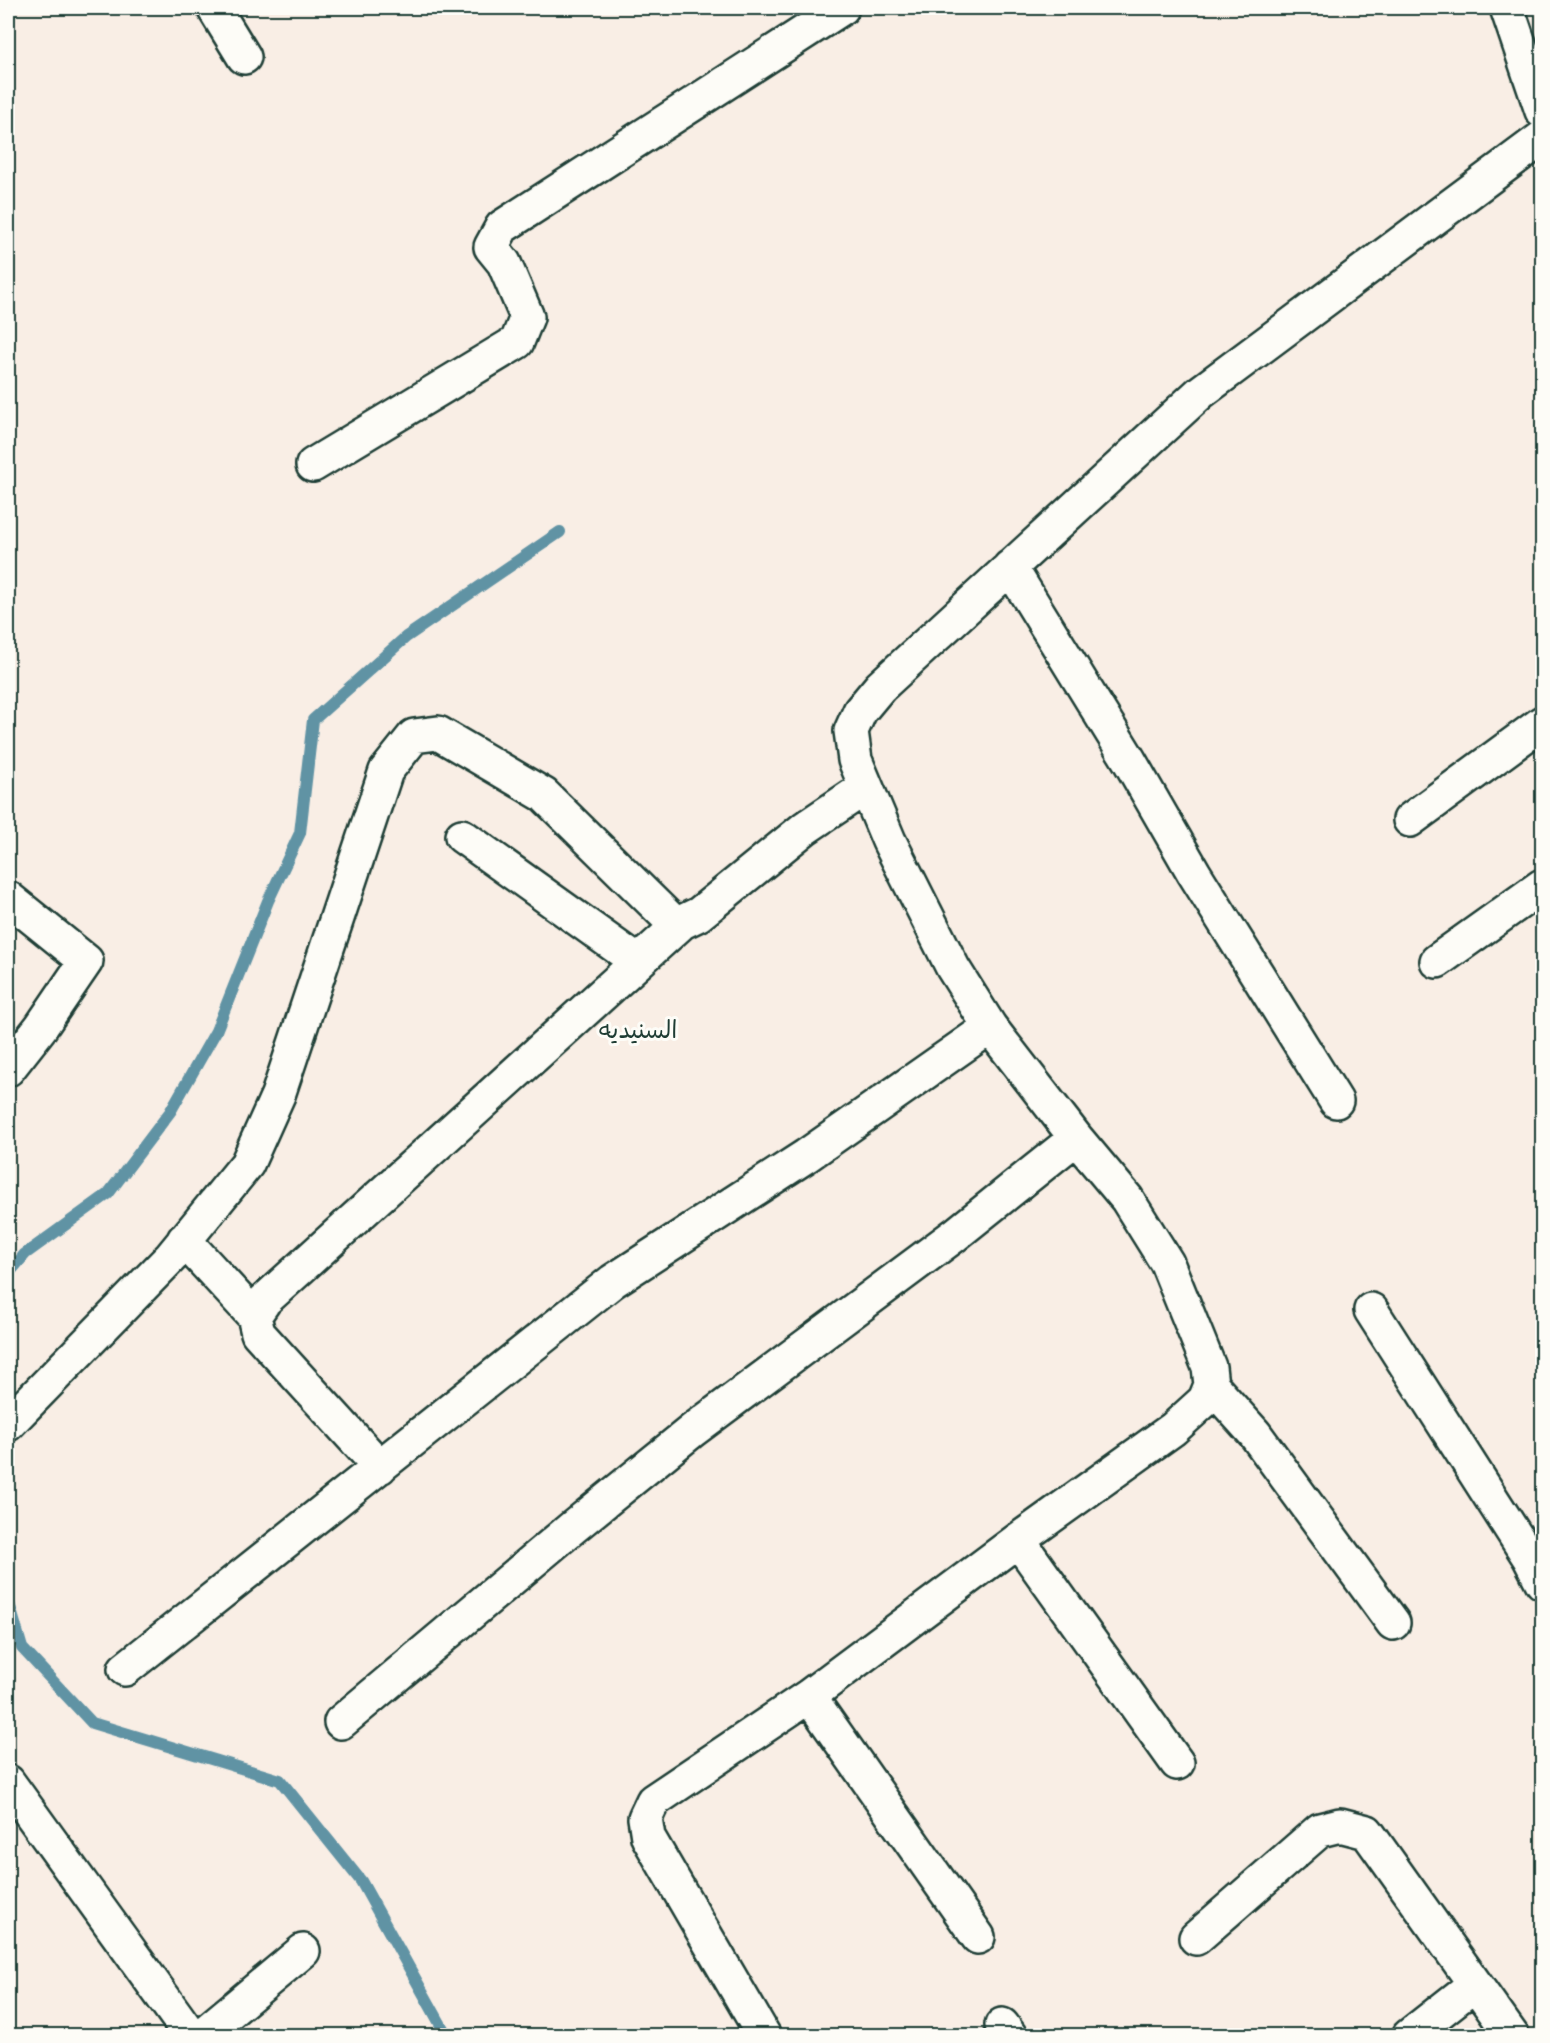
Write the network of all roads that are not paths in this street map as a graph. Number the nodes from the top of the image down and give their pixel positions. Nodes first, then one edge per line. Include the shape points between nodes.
1 (214, 8) edge
2 (842, 8) edge
3 (1507, 8) edge
4 (244, 57) dead end
5 (1542, 111) edge
6 (1542, 138) edge
7 (313, 465) dead end
8 (1010, 567) junction
9 (1542, 723) edge
10 (866, 788) junction
11 (1410, 820) dead end
12 (462, 836) dead end
13 (1542, 886) edge
14 (8, 898) edge
15 (679, 925) junction
16 (1437, 961) dead end
17 (638, 962) junction
18 (990, 1027) junction
19 (8, 1069) edge
20 (1336, 1101) dead end
21 (1076, 1138) junction
22 (184, 1240) junction
23 (1371, 1310) dead end
24 (254, 1316) junction
25 (1211, 1385) junction
26 (8, 1424) edge
27 (380, 1467) junction
28 (1018, 1540) junction
29 (1542, 1582) edge
30 (1392, 1623) dead end
31 (125, 1669) dead end
32 (809, 1696) junction
33 (341, 1722) dead end
34 (1177, 1763) dead end
35 (12, 1797) edge
36 (978, 1936) dead end
37 (1196, 1938) dead end
38 (303, 1951) dead end
39 (1475, 1984) junction
40 (191, 2036) edge
41 (201, 2036) edge
42 (764, 2036) edge
43 (1409, 2036) edge
44 (1512, 2036) edge

1 - 4 street
2 - 7 street via 502,227 491,247 504,263 527,317 517,342
3 - 5 street
6 - 8 street via 1201,392
8 - 10 street via 880,687 860,711 851,731 855,760
8 - 20 street
9 - 11 street
10 - 15 street via 805,828 699,914
10 - 18 street via 953,968
12 - 17 street
13 - 16 street
14 - 19 street via 86,961
15 - 17 street
15 - 22 street via 544,795 438,733 414,736 386,771 278,1095 247,1164
17 - 24 street via 264,1300
18 - 21 street
18 - 27 street via 806,1156 613,1281
21 - 25 street via 1127,1199 1167,1263 1209,1367
21 - 33 street via 956,1235 693,1430
22 - 24 street
22 - 26 street
23 - 29 street
24 - 27 street via 258,1333
25 - 28 street via 1205,1400 1173,1429
25 - 30 street via 1255,1434
27 - 31 street
28 - 32 street
28 - 34 street
32 - 36 street
32 - 42 street via 653,1801 645,1818 648,1837
35 - 40 street
37 - 39 street via 1320,1830 1340,1825 1367,1832
38 - 41 street
39 - 43 street
39 - 44 street

